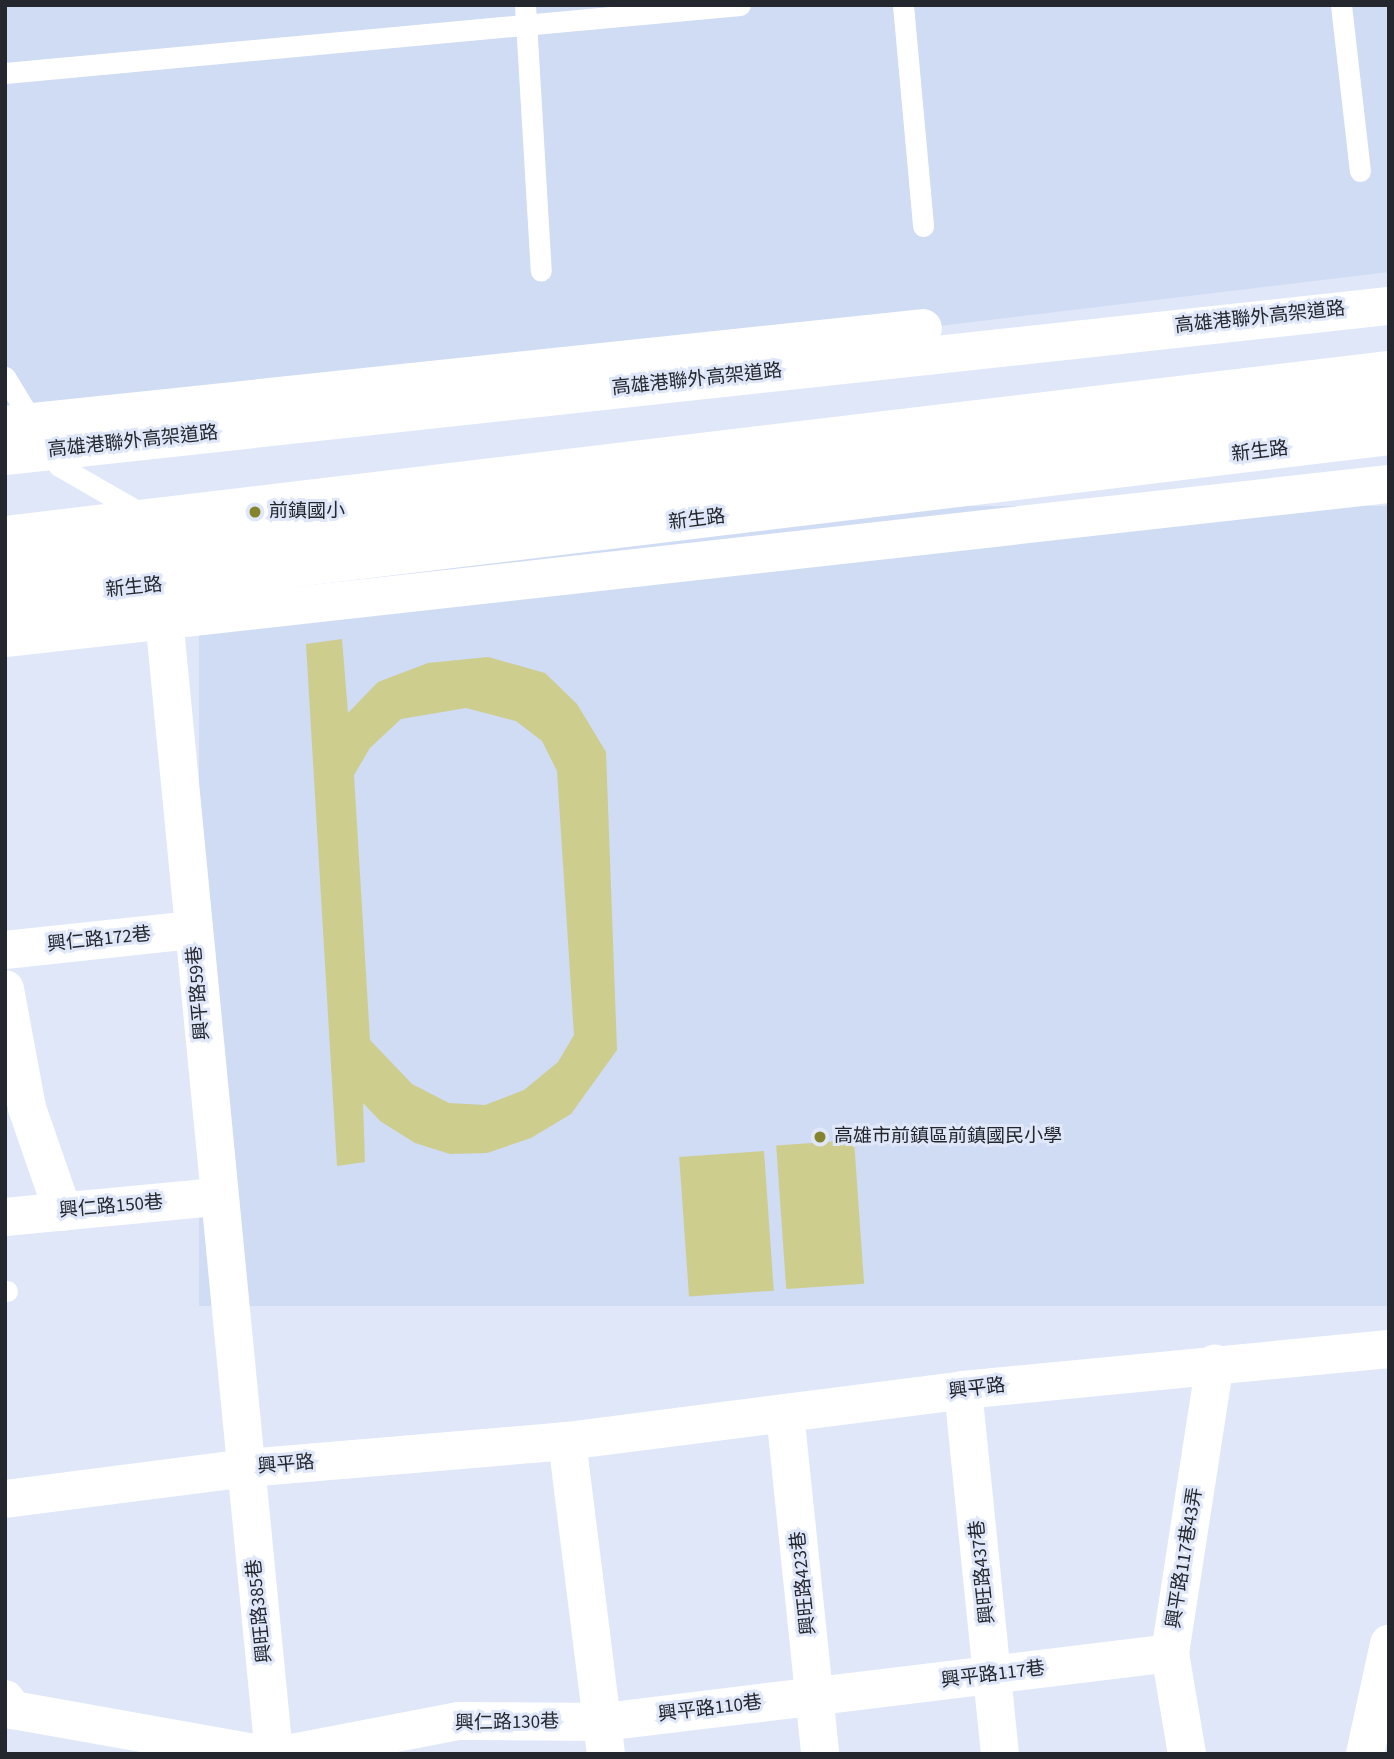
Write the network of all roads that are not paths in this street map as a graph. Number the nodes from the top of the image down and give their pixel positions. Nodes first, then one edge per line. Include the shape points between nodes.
1 (740, 5) edge
2 (903, 5) edge
3 (1341, 5) edge
4 (526, 15) edge
5 (5, 73) edge
6 (1360, 171) dead end
7 (923, 226) dead end
8 (541, 271) dead end
9 (1389, 282) edge
10 (1389, 306) edge
11 (1389, 370) edge
12 (5, 377) edge
13 (1389, 404) edge
14 (5, 425) edge
15 (1389, 436) edge
16 (5, 456) edge
17 (1389, 484) edge
18 (5, 535) edge
19 (5, 568) edge
20 (158, 569) junction
21 (5, 603) edge
22 (5, 638) edge
23 (193, 930) junction
24 (5, 950) edge
25 (5, 989) edge
26 (217, 1197) junction
27 (63, 1212) junction
28 (5, 1217) edge
29 (1389, 1349) edge
30 (1215, 1363) junction
31 (963, 1390) junction
32 (785, 1413) junction
33 (567, 1441) junction
34 (246, 1468) junction
35 (5, 1499) edge
36 (1389, 1644) edge
37 (1170, 1653) junction
38 (994, 1675) junction
39 (816, 1696) junction
40 (5, 1699) edge
41 (605, 1738) edge
42 (260, 1754) edge
43 (274, 1754) edge
44 (287, 1754) edge
45 (820, 1754) edge
46 (1000, 1754) edge
47 (1187, 1754) edge
48 (1365, 1754) edge

1 - 4 lane
2 - 7 lane
3 - 6 lane
4 - 5 lane
4 - 8 lane
9 - 14 main road, 高雄港聯外高架道路
10 - 16 main road, 高雄港聯外高架道路
11 - 20 main road, 新生路
12 - 20 lane via 59,466
13 - 20 main road, 新生路
15 - 20 main road, 新生路
17 - 20 main road, 新生路
18 - 20 main road, 新生路
19 - 20 main road, 新生路
20 - 21 main road, 新生路
20 - 22 main road, 新生路
20 - 23 main road, 興平路59巷
23 - 24 main road, 興仁路172巷
23 - 26 main road, 興平路59巷
25 - 27 main road via 27,1108
26 - 27 main road, 興仁路150巷
26 - 34 main road, 興平路59巷
27 - 28 main road, 興仁路150巷
29 - 30 main road, 興平路
30 - 31 main road, 興平路
30 - 37 main road, 興平路117巷43弄
31 - 32 main road, 興平路
31 - 38 main road, 興旺路437巷
32 - 33 main road, 興平路
32 - 39 main road, 興旺路423巷
33 - 34 main road, 興平路
33 - 41 main road
34 - 35 main road, 興平路
34 - 43 main road, 興旺路385巷
36 - 48 main road
37 - 38 main road, 興平路117巷
37 - 47 main road, 興平路117巷43弄
38 - 39 main road, 興平路117巷
38 - 46 main road, 興旺路437巷
39 - 41 main road, 興平路110巷
39 - 45 main road, 興旺路423巷
40 - 42 main road via 13,1710
41 - 44 main road, 興仁路130巷 via 459,1721

